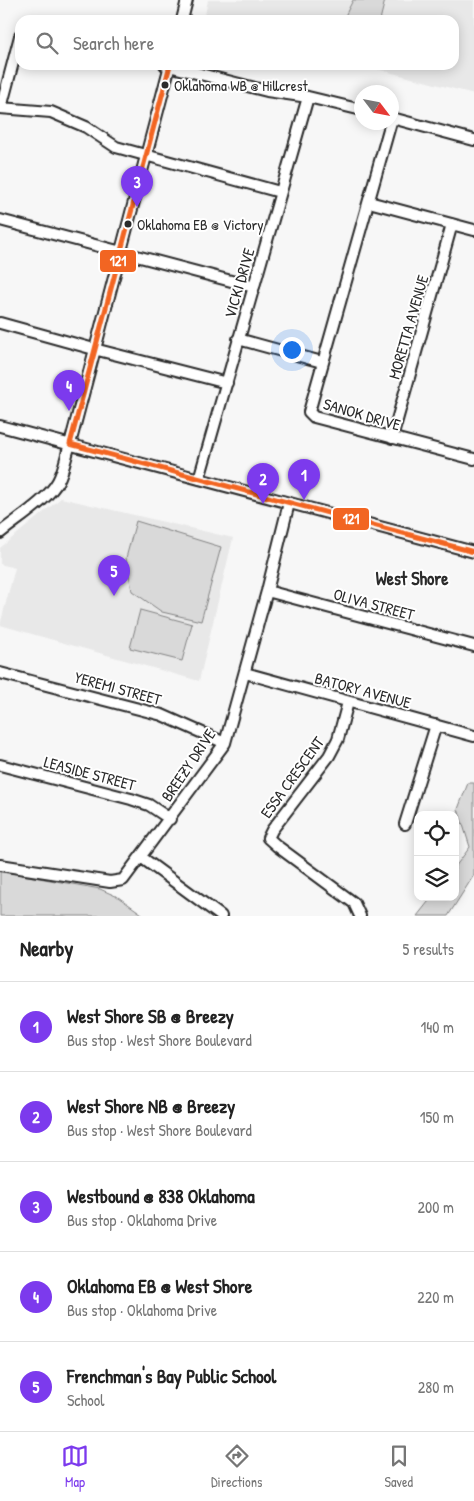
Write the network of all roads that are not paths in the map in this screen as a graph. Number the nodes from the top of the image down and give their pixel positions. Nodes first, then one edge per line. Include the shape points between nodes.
1 (187, 0) edge
2 (183, 15) edge
3 (15, 54) edge
4 (167, 70) edge
5 (186, 70) edge
6 (308, 97) junction
7 (0, 108) edge
8 (354, 108) edge
9 (399, 122) edge
10 (388, 130) edge
11 (474, 140) edge
12 (146, 156) junction
13 (280, 192) junction
14 (369, 202) junction
15 (0, 220) edge
16 (452, 224) junction
17 (474, 230) edge
18 (120, 252) junction
19 (254, 287) junction
20 (0, 323) edge
21 (238, 339) junction
22 (94, 349) junction
23 (322, 362) junction
24 (227, 382) junction
25 (0, 426) edge
26 (392, 438) junction
27 (70, 444) junction
28 (474, 460) edge
29 (199, 479) junction
30 (289, 503) junction
31 (0, 532) edge
32 (474, 552) edge
33 (267, 591) junction
34 (474, 646) edge
35 (0, 673) edge
36 (245, 673) junction
37 (348, 702) junction
38 (436, 725) junction
39 (474, 736) edge
40 (225, 743) junction
41 (0, 765) edge
42 (170, 819) junction
43 (405, 824) dead end
44 (141, 857) junction
45 (0, 865) edge
46 (220, 916) edge
47 (360, 916) edge

1 - 2 street
3 - 7 street
4 - 12 street
5 - 6 street via 267,92
6 - 8 street
6 - 13 street, VICKI DRIVE
7 - 12 street via 51,112 86,127 116,147
9 - 11 street
10 - 14 street, SANOK DRIVE
12 - 13 street
12 - 18 street
13 - 19 street, VICKI DRIVE
14 - 16 street
14 - 23 street, SANOK DRIVE
15 - 18 street
16 - 17 street
16 - 26 street, MORETTA AVENUE
18 - 19 street
18 - 22 street
19 - 21 street, VICKI DRIVE
20 - 22 street
21 - 23 street
21 - 24 street, VICKI DRIVE
22 - 24 street
22 - 27 street
23 - 26 street, SANOK DRIVE via 309,412 314,417
24 - 29 street, VICKI DRIVE
25 - 27 street
26 - 28 street, SANOK DRIVE
27 - 29 street
27 - 31 street via 59,480 52,490
29 - 30 street
30 - 32 street
30 - 33 street, BREEZY DRIVE
33 - 34 street, OLIVA STREET
33 - 36 street, BREEZY DRIVE
35 - 40 street, YEREMI STREET via 162,714
36 - 37 street, BATORY AVENUE
36 - 40 street, BREEZY DRIVE
37 - 38 street, BATORY AVENUE
37 - 47 street, ESSA CRESCENT via 338,739 328,756 268,838 354,903
38 - 39 street, BATORY AVENUE
38 - 43 street
40 - 42 street, BREEZY DRIVE
41 - 42 street, LEASIDE STREET via 131,798
42 - 44 street, BREEZY DRIVE
44 - 45 street, BREEZY DRIVE via 123,880 110,882
44 - 46 street

